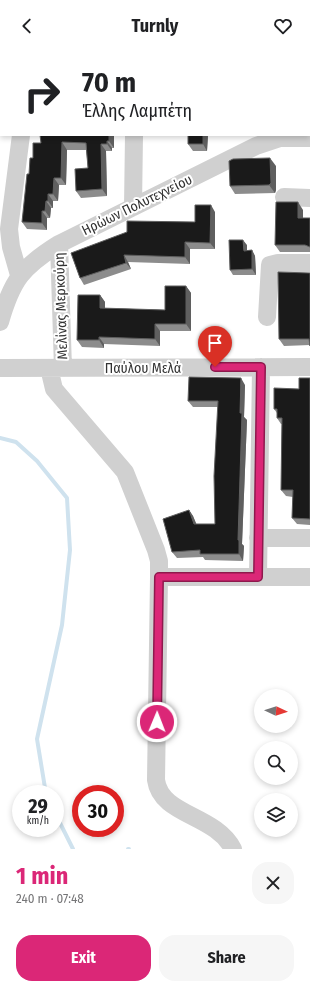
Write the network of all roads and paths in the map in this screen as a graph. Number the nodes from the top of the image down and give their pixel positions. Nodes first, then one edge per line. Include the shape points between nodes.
1 (22, 136) edge
2 (134, 136) edge
3 (266, 138) edge
4 (310, 138) edge
5 (284, 197) dead end
6 (310, 198) edge
7 (133, 207) junction
8 (59, 244) junction
9 (310, 263) edge
10 (19, 275) junction
11 (267, 317) dead end
12 (0, 322) edge
13 (261, 367) junction
14 (310, 367) edge
15 (0, 368) edge
16 (56, 368) junction
17 (258, 538) junction
18 (310, 538) edge
19 (159, 577) junction
20 (258, 577) junction
21 (310, 577) edge
22 (233, 849) edge

1 - 10 street via 9,229
2 - 7 street
3 - 4 street, Ηρώων Πολυτεχνείου
3 - 7 street, Ηρώων Πολυτεχνείου
5 - 6 street
7 - 8 street, Ηρώων Πολυτεχνείου
8 - 10 street, Ηρώων Πολυτεχνείου via 32,262
8 - 16 street, Μελίνας Μερκούρη
9 - 11 street via 270,265
10 - 12 street, Ηρώων Πολυτεχνείου via 9,294
13 - 14 street, Παύλου Μελά
13 - 16 street, Παύλου Μελά
13 - 17 street
15 - 16 street, Παύλου Μελά
16 - 19 street, Μελίνας Μερκούρη via 53,386 57,394 124,472 156,550
17 - 18 street
17 - 20 street
19 - 20 street
19 - 22 street, Μελίνας Μερκούρη via 157,785 163,797 174,807 214,827
20 - 21 street

